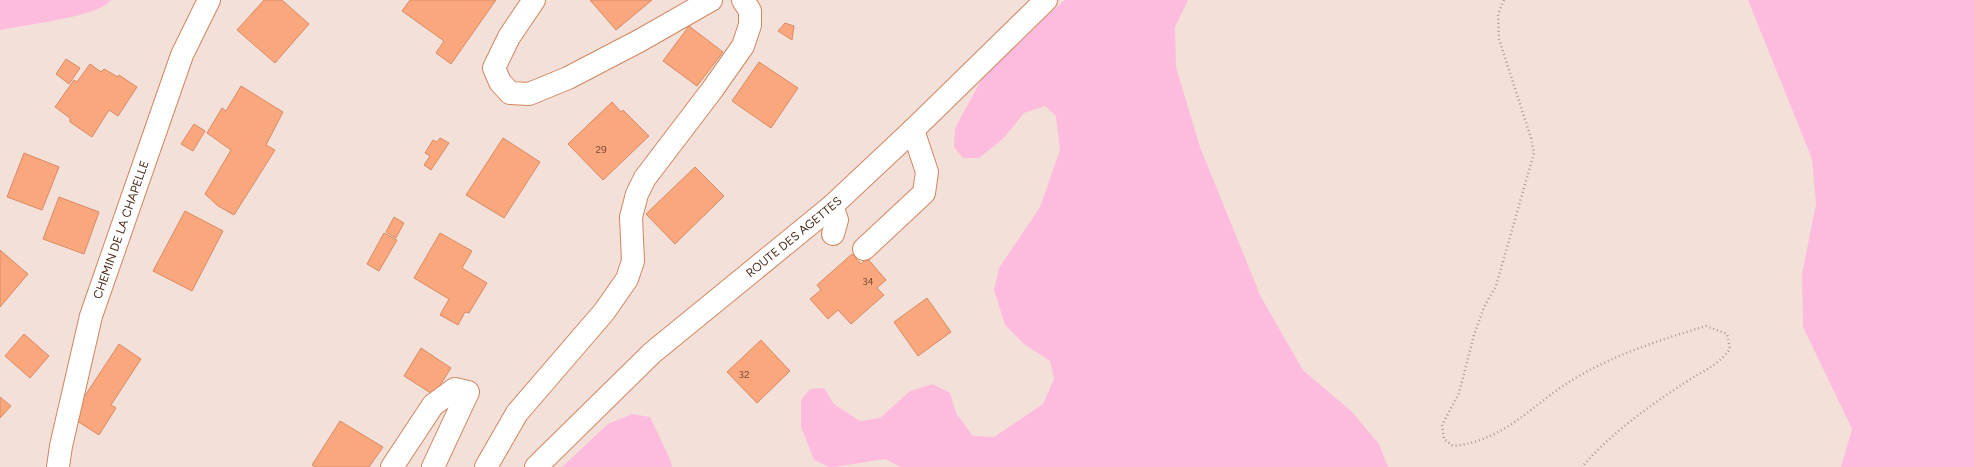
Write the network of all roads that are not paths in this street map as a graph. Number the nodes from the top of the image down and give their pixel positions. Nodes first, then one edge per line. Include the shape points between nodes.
1 (209, 0) edge
2 (534, 0) edge
3 (711, 0) edge
4 (743, 0) edge
5 (1046, 0) edge
6 (913, 130) junction
7 (832, 206) junction
8 (833, 234) dead end
9 (864, 249) dead end
10 (58, 467) edge
11 (392, 467) edge
12 (433, 467) edge
13 (486, 467) edge
14 (536, 467) edge

1 - 10 street, CHEMIN DE LA CHAPELLE via 182,55 91,316
2 - 3 street via 509,37 494,68 500,82 510,93 529,94 568,78
4 - 13 street via 750,11 750,25 743,46 645,178 637,194 631,217 633,261 628,279 596,322 517,413
5 - 6 street, ROUTE DES AGETTES
6 - 7 street, ROUTE DES AGETTES
6 - 9 street via 927,172 924,193
7 - 8 street via 837,220
7 - 14 street, ROUTE DES AGETTES via 652,353
11 - 12 street via 433,405 455,389 468,392

